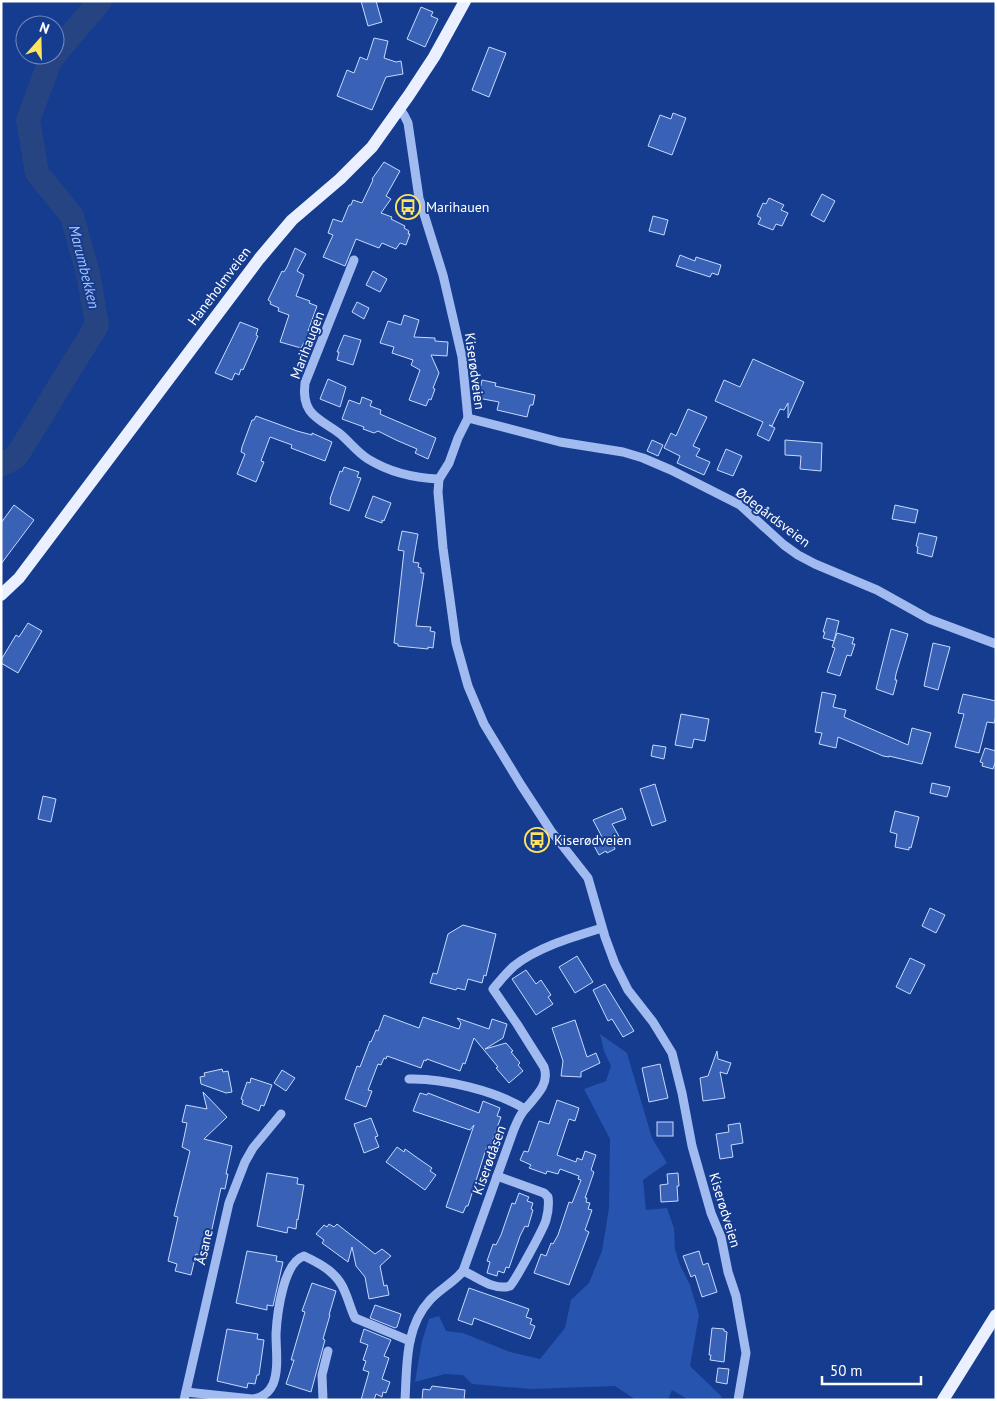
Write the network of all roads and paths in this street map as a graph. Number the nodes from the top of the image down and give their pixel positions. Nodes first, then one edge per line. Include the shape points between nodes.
1 (465, 1) edge
2 (399, 110) junction
3 (354, 260) dead end
4 (468, 418) junction
5 (439, 479) junction
6 (1, 595) edge
7 (996, 644) edge
8 (602, 928) junction
9 (409, 1079) dead end
10 (525, 1109) junction
11 (281, 1114) dead end
12 (497, 1176) junction
13 (463, 1271) junction
14 (996, 1315) edge
15 (410, 1341) junction
16 (328, 1351) dead end
17 (185, 1396) edge
18 (252, 1400) edge
19 (323, 1400) edge
20 (405, 1400) edge
21 (738, 1400) edge
22 (943, 1400) edge

1 - 2 main road, Haneholmveien
2 - 4 street, Kiserødveien via 408,123 420,198 443,275 462,357
2 - 6 main road, Haneholmveien via 360,161 300,212 258,259 19,578
3 - 5 street, Marihaugen via 305,383 305,400 316,418 368,458 400,473
4 - 5 street, Kiserødveien
4 - 7 street, Ødegårdsveien via 560,442 643,458 740,505 784,545 815,564 864,584 929,619
5 - 8 street, Kiserødveien via 443,548 456,643 468,686 484,724 520,785 588,878
8 - 10 street, Kiserødåsen via 526,958 493,989 545,1071 542,1090
8 - 21 street, Kiserødveien via 628,990 672,1053 692,1146 736,1296 746,1353
9 - 10 street via 470,1087
10 - 12 street, Kiserødåsen
11 - 17 street, Åsane via 253,1148 229,1203
12 - 13 street, Kiserødåsen
12 - 13 street via 548,1197 545,1224 510,1286 488,1284
13 - 15 street, Kiserødåsen via 433,1296 420,1312
14 - 22 main road
15 - 18 street via 355,1318 345,1290 332,1272 318,1262 300,1257 290,1267 280,1305 274,1382 266,1394
15 - 20 street, Kiserødåsen
16 - 19 street via 322,1375
17 - 18 street

